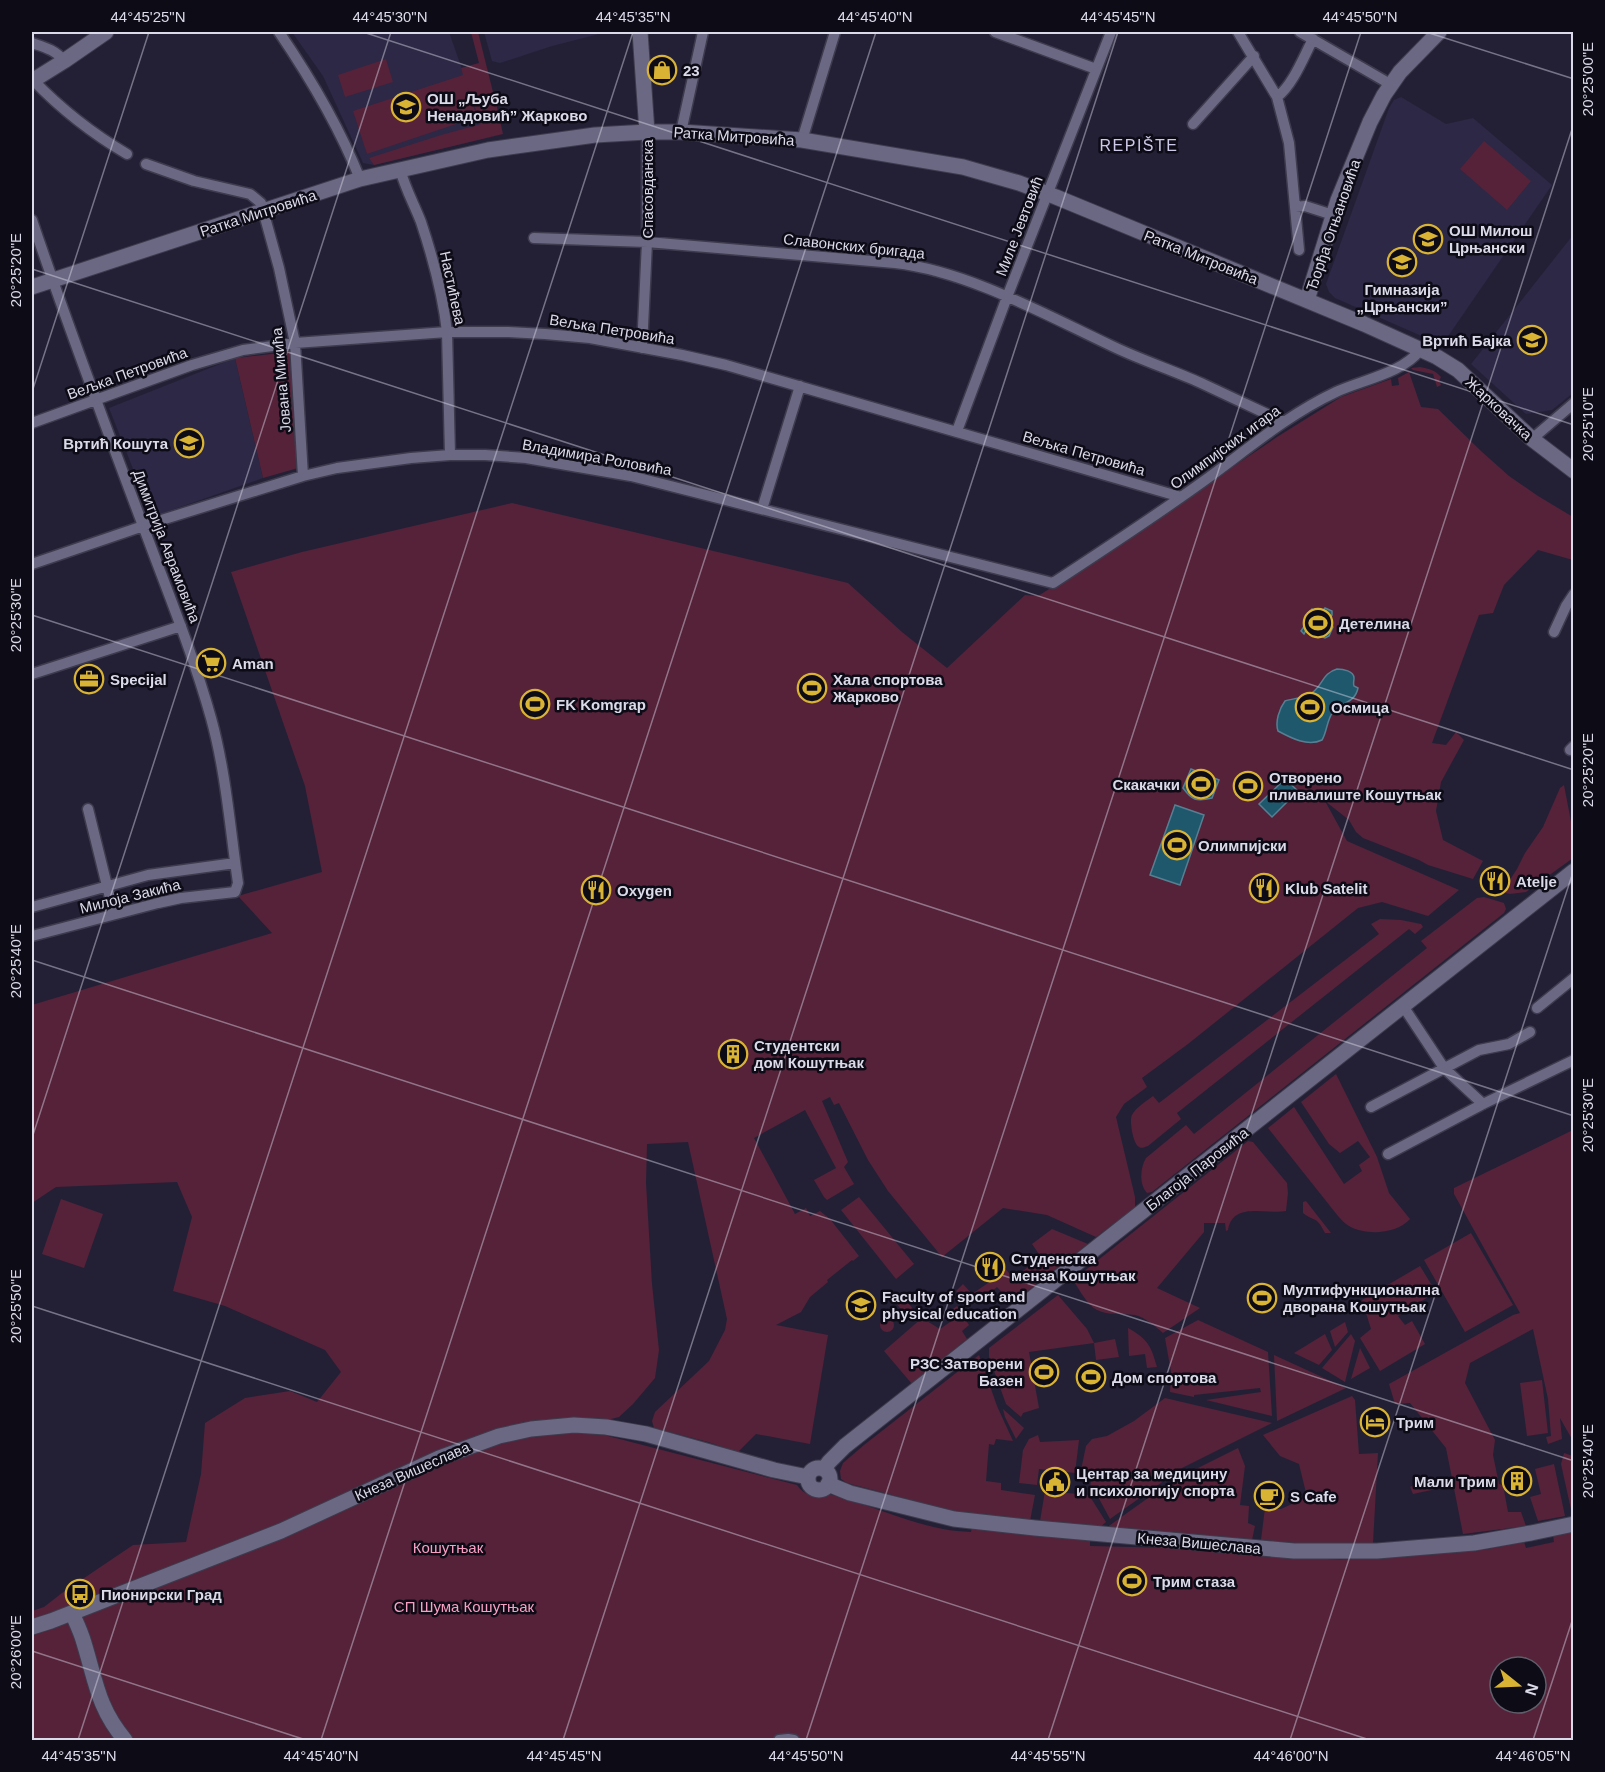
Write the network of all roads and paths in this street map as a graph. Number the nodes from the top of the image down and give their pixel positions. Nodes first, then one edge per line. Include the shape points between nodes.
1 (106, 32) edge
2 (279, 32) edge
3 (640, 32) edge
4 (703, 32) edge
5 (835, 32) edge
6 (995, 32) edge
7 (1111, 32) edge
8 (1238, 32) edge
9 (1439, 32) edge
10 (1309, 35) edge
11 (32, 43) edge
12 (1254, 56) junction
13 (64, 61) junction
14 (1096, 69) junction
15 (32, 81) edge
16 (1390, 84) junction
17 (1277, 97) junction
18 (1193, 124) dead end
19 (647, 132) junction
20 (681, 132) junction
21 (802, 140) junction
22 (127, 154) dead end
23 (146, 164) dead end
24 (400, 170) junction
25 (360, 179) junction
26 (1047, 194) junction
27 (1295, 207) junction
28 (264, 212) junction
29 (1333, 214) junction
30 (32, 220) edge
31 (534, 237) dead end
32 (647, 242) junction
33 (1299, 250) dead end
34 (53, 280) junction
35 (32, 287) edge
36 (1007, 297) junction
37 (1308, 300) junction
38 (447, 332) junction
39 (295, 343) junction
40 (642, 348) junction
41 (1420, 350) junction
42 (800, 386) junction
43 (96, 401) junction
44 (1574, 403) edge
45 (1284, 422) junction
46 (32, 423) edge
47 (957, 431) junction
48 (1532, 439) junction
49 (450, 455) junction
50 (1574, 471) edge
51 (303, 476) junction
52 (1181, 497) junction
53 (762, 509) junction
54 (144, 527) junction
55 (32, 564) edge
56 (1053, 583) joint
57 (1574, 594) edge
58 (181, 626) junction
59 (1554, 632) dead end
60 (32, 674) edge
61 (88, 809) dead end
62 (235, 863) junction
63 (1574, 871) edge
64 (107, 887) junction
65 (237, 891) joint
66 (32, 907) edge
67 (114, 914) junction
68 (32, 936) edge
69 (1574, 978) edge
70 (1403, 1006) junction
71 (1537, 1008) dead end
72 (1530, 1032) dead end
73 (1574, 1060) edge
74 (1444, 1068) junction
75 (1483, 1104) junction
76 (1371, 1107) dead end
77 (1388, 1154) dead end
78 (824, 1469) junction
79 (808, 1477) junction
80 (828, 1484) junction
81 (1574, 1524) edge
82 (72, 1613) junction
83 (32, 1627) edge
84 (125, 1740) edge
85 (778, 1740) edge
86 (794, 1740) edge

1 - 13 street
2 - 25 street via 324,102
3 - 19 street, Спасовданска
4 - 20 street
5 - 21 street
6 - 14 street
7 - 14 street, Миле Јевтовић
8 - 12 street
9 - 16 street, Ђорђа Огњановића
10 - 16 street
10 - 17 street via 1289,84
11 - 13 street via 60,55
12 - 17 street
12 - 18 street
13 - 15 street
14 - 26 street, Миле Јевтовић
15 - 22 street via 76,119
16 - 29 street, Ђорђа Огњановића via 1370,122
17 - 27 street via 1289,143
19 - 20 street, Ратка Митровића
19 - 24 street, Ратка Митровића via 515,146
19 - 32 street, Спасовданска
20 - 21 street, Ратка Митровића
21 - 26 street, Ратка Митровића via 963,167
23 - 28 street via 194,181 250,194 259,200
24 - 25 street, Ратка Митровића
24 - 38 street, Настићева via 433,263
25 - 28 street, Ратка Митровића
26 - 36 street, Миле Јевтовић
26 - 37 street, Ратка Митровића
27 - 29 street
27 - 33 street
28 - 34 street, Ратка Митровића
28 - 39 street, Јована Микића
29 - 37 street, Ђорђа Огњановића
30 - 34 street, Димитрија Аврамовића
31 - 32 street, Славонских бригада
32 - 36 street, Славонских бригада via 910,264
32 - 40 street, Спасовданска
34 - 35 street, Ратка Митровића
34 - 43 street, Димитрија Аврамовића
36 - 45 street, Славонских бригада
36 - 47 street, Миле Јевтовић
37 - 41 street, Ратка Митровића
38 - 39 street, Вељка Петровића
38 - 40 street, Вељка Петровића via 545,334
38 - 49 street, Настићева
39 - 43 street, Вељка Петровића via 243,350
39 - 51 street, Јована Микића
40 - 42 street, Вељка Петровића via 726,364
41 - 45 street, Олимпијских игара via 1401,366 1335,392
41 - 48 street, Жарковачка via 1458,370
42 - 47 street, Вељка Петровића
42 - 53 street
43 - 46 street, Вељка Петровића
43 - 54 street, Димитрија Аврамовића
44 - 48 street
45 - 52 street, Олимпијских игара
47 - 52 street, Вељка Петровића
48 - 50 street, Жарковачка
49 - 51 street, Владимира Роловића via 365,464
49 - 53 street, Владимира Роловића via 516,457 578,466
51 - 54 street, Владимира Роловића
52 - 56 street, Олимпијских игара
53 - 56 street, Владимира Роловића
54 - 55 street, Владимира Роловића
54 - 58 street, Димитрија Аврамовића
57 - 59 street
58 - 60 street
58 - 62 street, Димитрија Аврамовића via 217,740
61 - 64 street
62 - 64 street, Милоја Закића via 148,875
62 - 65 street, Димитрија Аврамовића
63 - 70 street, Благоја Паровића
64 - 66 street, Милоја Закића
64 - 67 street
65 - 67 street, Милоја Закића via 181,898
67 - 68 street, Милоја Закића
69 - 71 street
70 - 74 street
70 - 78 street, Благоја Паровића via 845,1446
72 - 74 street via 1509,1044 1479,1050
73 - 75 street
74 - 75 street
74 - 76 street
75 - 77 street
78 - 79 street via 814,1469
78 - 80 street via 829,1476
79 - 80 street via 814,1489 824,1489
79 - 82 street, Кнеза Вишеслава via 626,1429 574,1425 513,1432 473,1444 281,1530
80 - 81 street, Кнеза Вишеслава via 954,1519 1294,1551 1344,1553 1442,1546
82 - 83 street, Кнеза Вишеслава
82 - 84 street via 84,1640 98,1696
85 - 86 street

